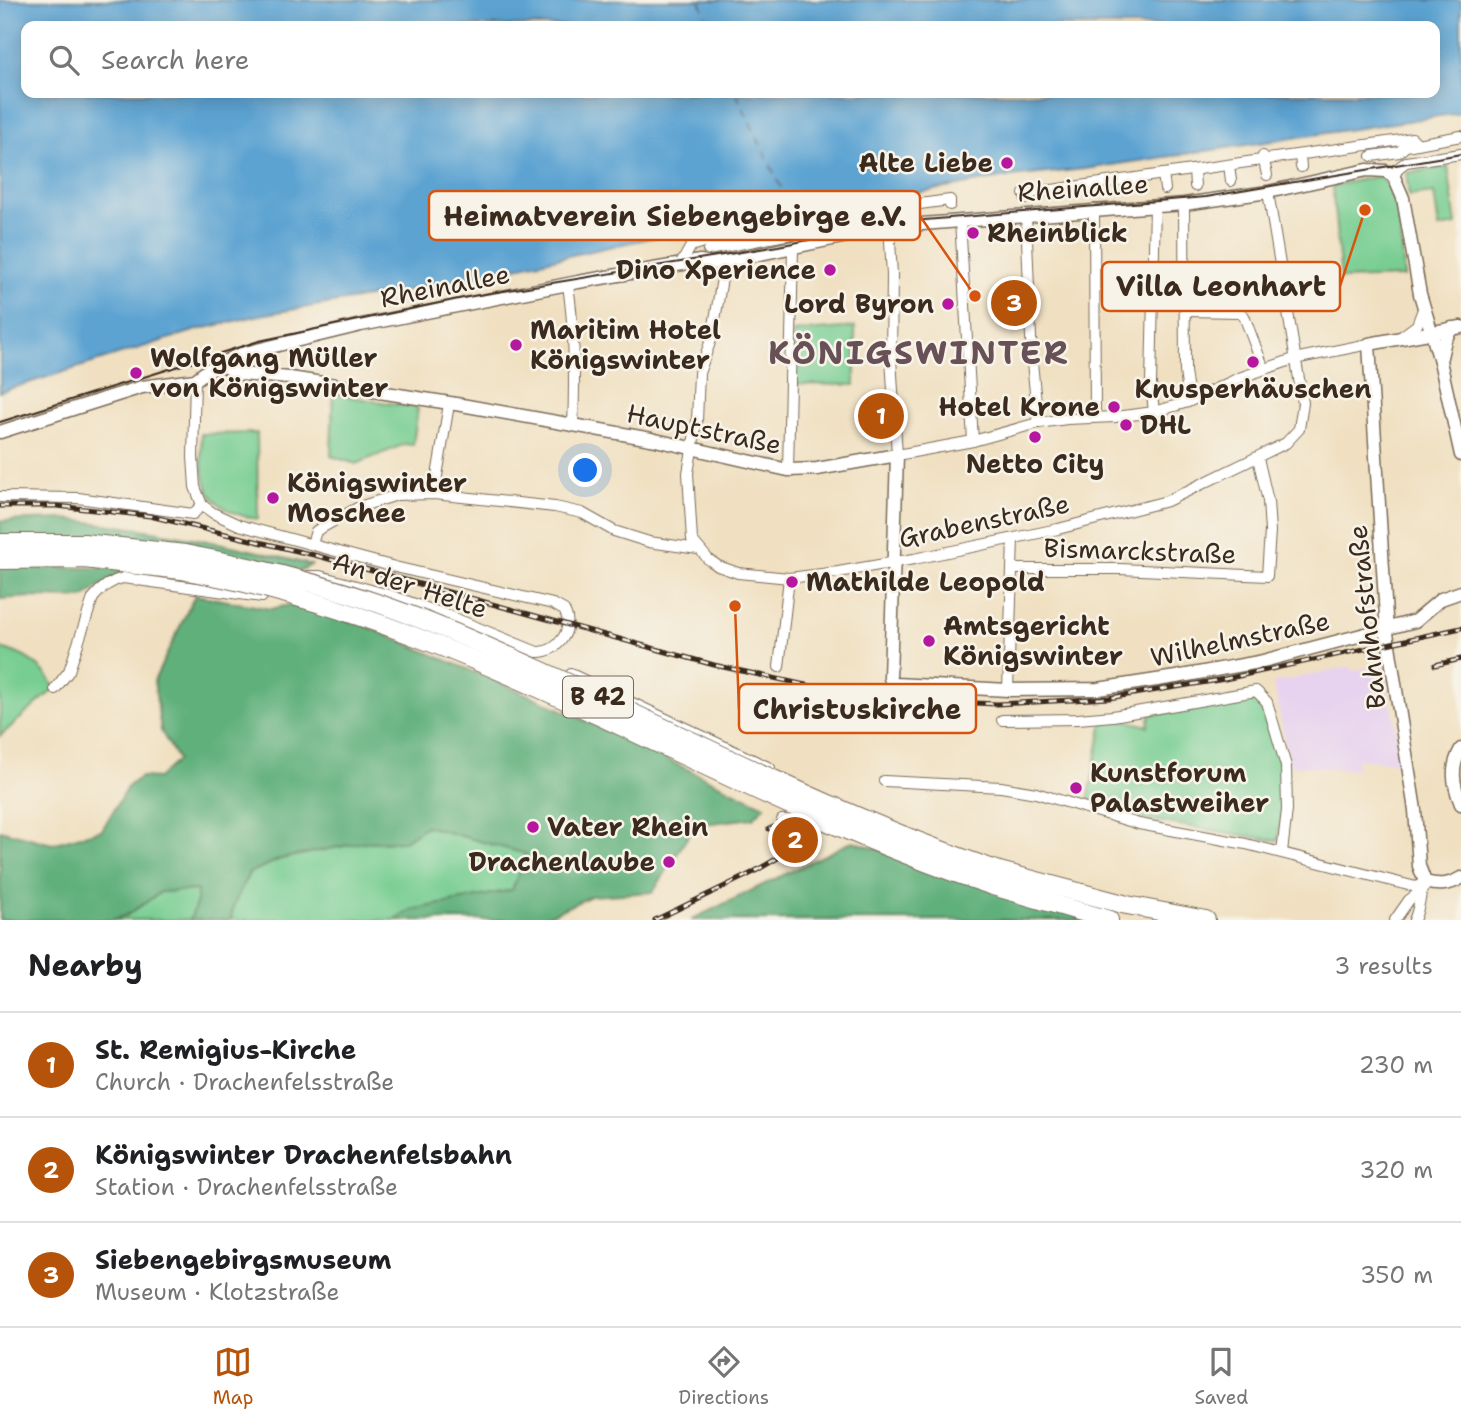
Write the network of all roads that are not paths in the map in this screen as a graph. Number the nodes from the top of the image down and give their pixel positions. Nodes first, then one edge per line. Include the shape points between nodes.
1 (1461, 136) edge
2 (1402, 144) junction
3 (1461, 154) edge
4 (1300, 155) junction
5 (1372, 156) dead end
6 (1264, 158) junction
7 (1229, 165) junction
8 (1301, 167) dead end
9 (1194, 170) junction
10 (1163, 174) junction
11 (1267, 175) dead end
12 (1394, 177) junction
13 (1231, 181) dead end
14 (1195, 186) dead end
15 (1165, 189) dead end
16 (1268, 192) junction
17 (1025, 195) dead end
18 (1184, 204) junction
19 (950, 205) dead end
20 (1155, 205) junction
21 (1094, 209) junction
22 (1026, 215) junction
23 (960, 220) junction
24 (894, 221) junction
25 (707, 245) junction
26 (793, 248) junction
27 (700, 261) junction
28 (725, 261) junction
29 (681, 264) junction
30 (568, 285) junction
31 (1423, 309) junction
32 (1185, 311) junction
33 (1457, 327) edge
34 (1431, 331) junction
35 (1399, 338) junction
36 (1369, 344) junction
37 (1294, 359) junction
38 (1440, 361) junction
39 (222, 365) junction
40 (1264, 369) junction
41 (195, 380) junction
42 (1189, 401) junction
43 (449, 404) junction
44 (1154, 412) junction
45 (1095, 417) junction
46 (1038, 423) junction
47 (572, 426) junction
48 (0, 432) edge
49 (973, 441) junction
50 (692, 447) junction
51 (897, 455) junction
52 (1461, 455) edge
53 (1258, 458) junction
54 (788, 470) junction
55 (435, 494) junction
56 (0, 497) edge
57 (202, 505) junction
58 (1013, 539) junction
59 (0, 543) edge
60 (312, 544) junction
61 (698, 550) junction
62 (0, 560) edge
63 (895, 561) junction
64 (183, 562) junction
65 (1013, 569) junction
66 (789, 578) junction
67 (1461, 592) edge
68 (1387, 631) junction
69 (779, 667) dead end
70 (571, 674) dead end
71 (55, 689) dead end
72 (1008, 690) junction
73 (1002, 720) dead end
74 (1461, 749) edge
75 (884, 781) dead end
76 (1461, 803) edge
77 (782, 820) dead end
78 (1282, 852) junction
79 (1461, 878) edge
80 (996, 879) junction
81 (1423, 887) junction
82 (1109, 920) edge
83 (1206, 920) edge
84 (1395, 920) edge
85 (1414, 920) edge

1 - 2 street
2 - 4 street
2 - 5 street via 1399,152
3 - 12 street via 1406,162
4 - 6 street
4 - 8 street
6 - 7 street
6 - 11 street
7 - 9 street
7 - 13 street
9 - 10 street
9 - 14 street
10 - 15 street
10 - 17 street
12 - 16 street, Rheinallee via 1386,171 1367,170
12 - 31 street via 1403,198
16 - 18 street, Rheinallee
16 - 37 street, Grabenstraße
18 - 20 street, Rheinallee
18 - 32 street
19 - 24 street via 950,200 912,205 913,212
20 - 21 street, Rheinallee
20 - 44 street
21 - 22 street, Rheinallee
21 - 45 street
22 - 23 street, Rheinallee
22 - 46 street
23 - 24 street, Rheinallee
23 - 49 street
24 - 25 street, Rheinallee
24 - 26 street, Rheinallee
24 - 51 street via 890,241 891,358
25 - 27 street via 699,251
25 - 29 street via 691,246
26 - 28 street, Rheinallee
26 - 54 street
27 - 28 street, Rheinallee
27 - 29 street, Rheinallee
28 - 50 street via 712,337 699,373
29 - 30 street, Rheinallee
30 - 39 street, Rheinallee via 361,325 241,354
30 - 47 street via 576,363
31 - 34 street
31 - 35 street via 1415,327
32 - 40 street via 1239,312
32 - 42 street
33 - 34 street, Hauptstraße
33 - 38 street via 1445,340
34 - 35 street, Hauptstraße
34 - 38 street
35 - 36 street, Hauptstraße
36 - 37 street, Hauptstraße
36 - 68 street, Bahnhofstraße
37 - 40 street, Hauptstraße
37 - 53 street, Grabenstraße via 1303,419 1286,443
38 - 52 street
39 - 41 street
39 - 43 street, Hauptstraße via 240,374
40 - 42 street, Hauptstraße
41 - 48 street via 142,387
41 - 57 street via 193,457 195,487
42 - 44 street, Hauptstraße
43 - 47 street, Hauptstraße
43 - 55 street
44 - 45 street, Hauptstraße
45 - 46 street, Hauptstraße
46 - 49 street, Hauptstraße
47 - 50 street, Hauptstraße
49 - 51 street, Hauptstraße
50 - 54 street, Hauptstraße
50 - 61 street via 688,473 691,531
51 - 54 street, Hauptstraße
51 - 63 street
53 - 58 street, Grabenstraße via 1167,501
53 - 65 street, Bismarckstraße via 1268,501 1266,576
55 - 60 street via 397,495 359,507 316,531
55 - 61 street via 557,507 649,542
56 - 57 street via 78,498 192,514
57 - 60 street via 239,525
58 - 63 street, Grabenstraße
58 - 65 street
59 - 64 highway, B 42 via 84,543
60 - 71 street, An der Helte via 553,604 567,614 564,635 554,648 537,652 449,616 320,576 306,576 269,598 124,578 93,598 69,671
61 - 66 street, Grabenstraße via 718,566 738,573
62 - 64 highway, B 42
63 - 66 street, Grabenstraße
63 - 72 street, Wilhelmstraße via 892,682
64 - 80 highway, B 42, bridge via 290,576 382,604 519,660
65 - 72 street
66 - 69 street
67 - 68 street, Wilhelmstraße via 1441,599 1420,619
68 - 72 street, Wilhelmstraße via 1176,677 1098,689
68 - 81 street, Bahnhofstraße
70 - 77 street via 776,771 794,819
73 - 78 street via 1105,716 1256,691 1267,702 1286,766
74 - 76 street via 1453,772
75 - 78 street via 1036,793 1139,824
78 - 81 street
79 - 81 street
80 - 82 highway, B 42
80 - 83 highway, B 42
81 - 84 street
81 - 85 street

